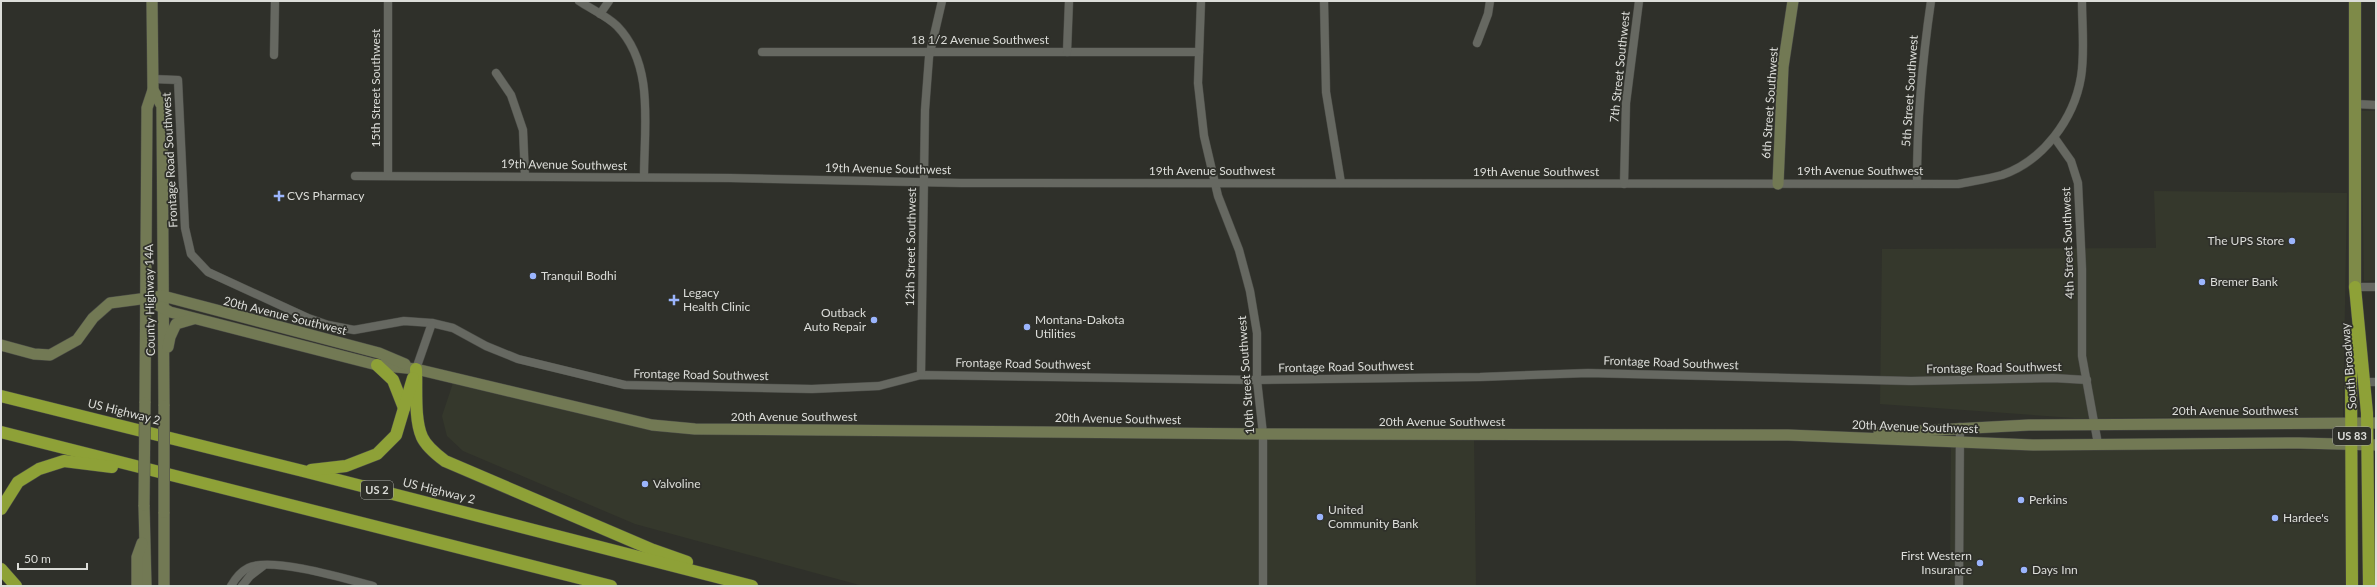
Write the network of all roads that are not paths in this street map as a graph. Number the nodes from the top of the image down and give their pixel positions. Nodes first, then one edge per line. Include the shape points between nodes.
1 (152, 1) edge
2 (275, 1) edge
3 (388, 1) edge
4 (579, 1) edge
5 (609, 1) edge
6 (942, 1) edge
7 (1070, 1) edge
8 (1201, 1) edge
9 (1324, 1) edge
10 (1490, 1) edge
11 (1639, 1) edge
12 (1793, 1) edge
13 (1931, 1) edge
14 (2082, 1) edge
15 (2355, 1) edge
16 (600, 14) junction
17 (1477, 43) dead end
18 (762, 52) dead end
19 (931, 52) junction
20 (1067, 52) junction
21 (1199, 52) junction
22 (274, 55) dead end
23 (496, 73) dead end
24 (153, 85) junction
25 (2356, 104) junction
26 (2376, 105) edge
27 (2054, 137) junction
28 (388, 175) junction
29 (355, 176) dead end
30 (525, 176) junction
31 (644, 177) junction
32 (924, 182) junction
33 (1214, 183) junction
34 (1341, 183) junction
35 (1917, 183) junction
36 (1624, 184) junction
37 (1778, 184) junction
38 (2355, 287) junction
39 (2376, 287) edge
40 (145, 298) junction
41 (163, 302) junction
42 (201, 319) junction
43 (432, 323) junction
44 (1, 345) edge
45 (377, 365) junction
46 (416, 369) junction
47 (921, 375) junction
48 (164, 377) junction
49 (1257, 380) junction
50 (2087, 380) junction
51 (2370, 382) edge
52 (1, 396) edge
53 (404, 408) junction
54 (2372, 423) edge
55 (2094, 424) junction
56 (2352, 424) junction
57 (1960, 427) junction
58 (1, 432) edge
59 (1263, 434) junction
60 (1826, 436) junction
61 (1960, 442) junction
62 (2098, 444) junction
63 (2352, 444) junction
64 (2372, 445) edge
65 (304, 471) junction
66 (158, 472) junction
67 (1, 508) edge
68 (145, 532) junction
69 (264, 566) junction
70 (1, 569) edge
71 (16, 586) edge
72 (137, 586) edge
73 (146, 586) edge
74 (164, 586) edge
75 (231, 586) edge
76 (242, 586) edge
77 (373, 586) edge
78 (612, 586) edge
79 (753, 586) edge
80 (1263, 586) edge
81 (1958, 586) edge
82 (2352, 586) edge
83 (2369, 586) edge

1 - 24 street, County Highway 14A
2 - 22 street
3 - 28 street, 15th Street Southwest
4 - 16 street
5 - 16 street
6 - 19 street, 12th Street Southwest
7 - 20 street
8 - 21 street, 10th Street Southwest
9 - 34 street via 1326,92
10 - 17 street
11 - 36 street, 7th Street Southwest via 1626,103
12 - 37 street, 6th Street Southwest via 1783,67
13 - 35 street, 5th Street Southwest via 1917,124
14 - 27 street via 2081,77 2075,99 2062,127
15 - 25 main road, South Broadway / US 83
16 - 31 street via 616,26 634,49 644,79
18 - 19 street, 18 1/2 Avenue Southwest
19 - 20 street, 18 1/2 Avenue Southwest
19 - 32 street, 12th Street Southwest via 925,110
20 - 21 street, 18 1/2 Avenue Southwest
21 - 33 street, 10th Street Southwest via 1198,82 1204,136
23 - 30 street via 511,95 524,130
24 - 40 street, County Highway 14A via 147,108
24 - 41 street, County Highway 14A via 162,106
24 - 43 street, Frontage Road Southwest via 178,80 185,228 191,254 208,272 328,325 354,330 404,321
25 - 26 street
25 - 38 main road, South Broadway / US 83
27 - 35 street, 19th Avenue Southwest via 2047,146 2026,162 2003,174 1958,184
27 - 50 street, 4th Street Southwest via 2071,161 2078,183 2082,269 2082,356
28 - 29 street, 19th Avenue Southwest
28 - 30 street, 19th Avenue Southwest
30 - 31 street, 19th Avenue Southwest
31 - 32 street, 19th Avenue Southwest
32 - 33 street, 19th Avenue Southwest
32 - 47 street, 12th Street Southwest
33 - 34 street, 19th Avenue Southwest
33 - 49 street, 10th Street Southwest via 1239,250 1250,291 1257,332
34 - 36 street, 19th Avenue Southwest
35 - 37 street, 19th Avenue Southwest
36 - 37 street, 19th Avenue Southwest
38 - 39 street
38 - 51 highway, South Broadway / US 83
38 - 56 highway, South Broadway / US 83
40 - 41 street, 20th Avenue Southwest
40 - 44 street via 110,303 93,318 77,340 50,355 34,354
40 - 68 street, County Highway 14A, bridge
41 - 42 street, 20th Avenue Southwest via 170,312
41 - 46 street, 20th Avenue Southwest via 379,353
41 - 48 street, County Highway 14A
42 - 45 street, 20th Avenue Southwest
42 - 48 street via 185,320 176,324 170,337
43 - 46 street
43 - 47 street, Frontage Road Southwest via 453,328 486,346 518,359 625,385 812,389 872,387
45 - 46 street, 20th Avenue Southwest
45 - 53 highway via 393,380
46 - 53 highway
46 - 59 street, 20th Avenue Southwest via 652,425 695,429
46 - 79 highway via 417,406 422,437 445,461 653,550
47 - 49 street, Frontage Road Southwest
48 - 74 street, County Highway 14A, bridge
49 - 50 street, Frontage Road Southwest via 1588,373 1911,381 2053,378
49 - 59 street, 10th Street Southwest
50 - 55 street, 4th Street Southwest
51 - 54 highway, South Broadway / US 83
52 - 65 highway, US Highway 2 / US 2
53 - 65 highway via 396,436 377,454 346,466
54 - 56 street, 20th Avenue Southwest
54 - 64 highway, South Broadway / US 83
55 - 56 street, 20th Avenue Southwest
55 - 57 street, 20th Avenue Southwest
55 - 62 street
56 - 63 highway, South Broadway / US 83
57 - 60 street, 20th Avenue Southwest
57 - 61 street
58 - 66 highway
59 - 60 street, 20th Avenue Southwest
59 - 80 street, 10th Street Southwest
60 - 61 street, 20th Avenue Southwest
61 - 62 street, 20th Avenue Southwest
61 - 81 street
62 - 63 street, 20th Avenue Southwest
63 - 64 street, 20th Avenue Southwest
63 - 82 highway, South Broadway / US 83
64 - 83 highway, South Broadway / US 83
65 - 79 highway, US Highway 2 / US 2
66 - 67 highway via 64,461 39,469 18,482
66 - 78 highway
68 - 72 street via 137,557
68 - 73 street, County Highway 14A
69 - 75 street via 248,568 236,577
69 - 76 street via 250,576
69 - 77 street via 331,575
70 - 71 highway

